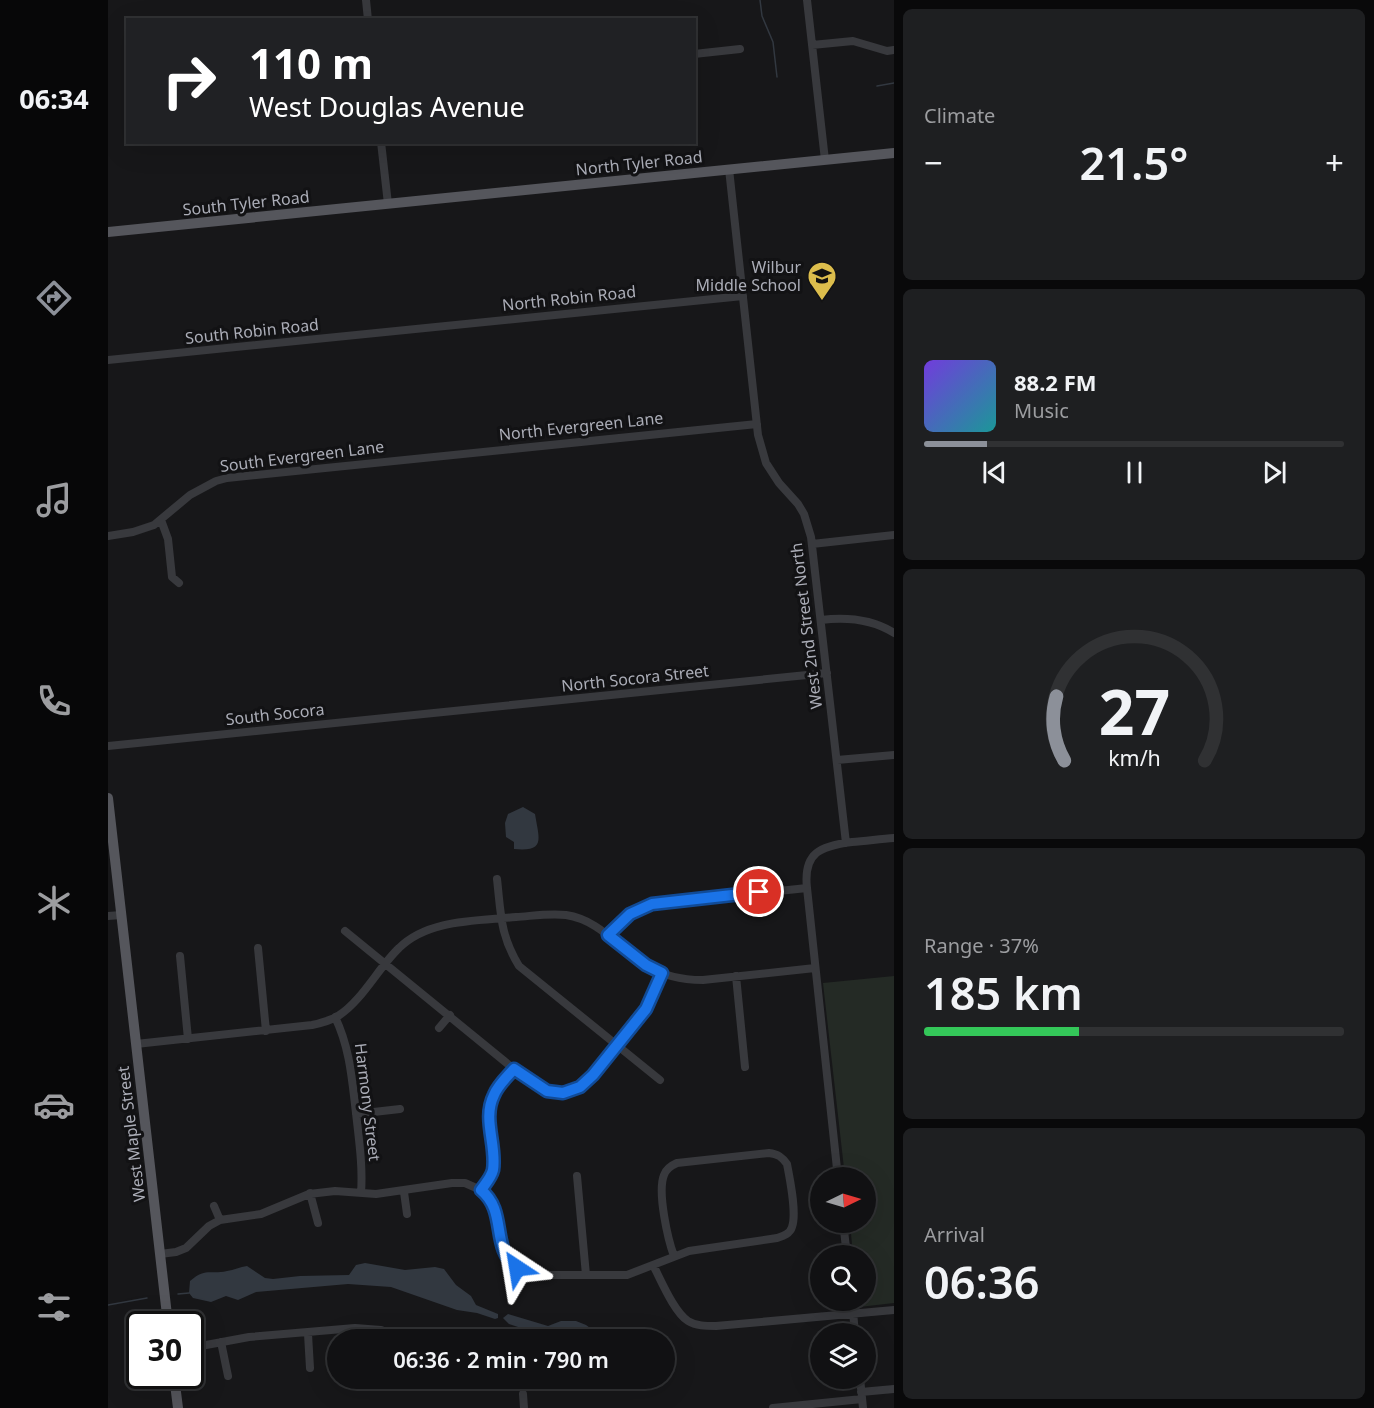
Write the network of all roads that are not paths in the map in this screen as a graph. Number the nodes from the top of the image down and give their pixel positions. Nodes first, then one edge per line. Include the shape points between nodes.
1 (366, 0) edge
2 (807, 0) edge
3 (369, 18) edge
4 (812, 45) junction
5 (740, 49) dead end
6 (894, 50) edge
7 (696, 54) edge
8 (381, 144) edge
9 (894, 153) edge
10 (825, 159) junction
11 (729, 169) junction
12 (388, 204) junction
13 (108, 232) edge
14 (743, 296) junction
15 (398, 331) joint
16 (108, 360) edge
17 (757, 424) junction
18 (407, 458) joint
19 (161, 520) junction
20 (894, 535) edge
21 (108, 536) edge
22 (813, 544) junction
23 (179, 583) dead end
24 (821, 620) junction
25 (894, 633) edge
26 (827, 673) junction
27 (445, 712) joint
28 (108, 746) edge
29 (894, 754) edge
30 (837, 760) junction
31 (108, 798) edge
32 (894, 838) edge
33 (110, 839) edge
34 (846, 843) junction
35 (497, 879) dead end
36 (807, 888) junction
37 (121, 915) junction
38 (108, 916) edge
39 (502, 919) junction
40 (345, 931) dead end
41 (608, 935) junction
42 (258, 948) dead end
43 (180, 956) dead end
44 (386, 963) junction
45 (815, 968) junction
46 (662, 973) junction
47 (736, 976) junction
48 (450, 1015) junction
49 (335, 1017) junction
50 (439, 1028) dead end
51 (266, 1031) junction
52 (188, 1039) junction
53 (136, 1044) junction
54 (616, 1046) junction
55 (745, 1067) dead end
56 (514, 1069) junction
57 (660, 1080) dead end
58 (400, 1109) dead end
59 (356, 1114) junction
60 (837, 1167) edge
61 (577, 1176) dead end
62 (481, 1190) junction
63 (404, 1192) junction
64 (310, 1193) junction
65 (361, 1193) junction
66 (214, 1206) dead end
67 (407, 1214) dead end
68 (220, 1220) junction
69 (318, 1223) dead end
70 (160, 1254) junction
71 (674, 1256) junction
72 (653, 1265) junction
73 (586, 1275) junction
74 (894, 1310) edge
75 (167, 1311) edge
76 (853, 1311) edge
77 (853, 1314) junction
78 (854, 1323) edge
79 (348, 1329) edge
80 (368, 1329) edge
81 (327, 1332) edge
82 (308, 1334) junction
83 (221, 1342) junction
84 (204, 1345) edge
85 (310, 1368) dead end
86 (228, 1376) dead end
87 (176, 1389) edge
88 (894, 1389) edge
89 (522, 1394) dead end
90 (862, 1400) edge
91 (178, 1408) edge
92 (524, 1408) edge
93 (773, 1408) edge

1 - 3 street
2 - 4 street
4 - 6 street via 853,41
4 - 10 street
5 - 7 street
8 - 12 street
9 - 10 main road, North Tyler Road
10 - 11 main road, North Tyler Road
11 - 12 main road, North Tyler Road
11 - 14 street, West 2nd Street North
12 - 13 main road, South Tyler Road
14 - 15 street, North Robin Road
14 - 17 street, West 2nd Street North
15 - 16 street, South Robin Road
17 - 18 street, North Evergreen Lane
17 - 22 street, West 2nd Street North via 766,463 804,514
18 - 19 street, South Evergreen Lane via 227,478 190,495
19 - 21 street, South Evergreen Lane via 143,530
19 - 23 street via 168,539 172,577
20 - 22 street
22 - 24 street, West 2nd Street North
24 - 25 street via 859,620
24 - 26 street, West 2nd Street North
26 - 27 street, North Socora Street
26 - 30 street, West 2nd Street North
27 - 28 street, South Socora
29 - 30 street
30 - 34 street, West 2nd Street North
31 - 33 main road, West Maple Street
32 - 34 street
33 - 37 main road, West Maple Street
34 - 36 street via 826,846 815,854 807,869
35 - 39 street
36 - 41 street via 652,904 630,914
36 - 45 street
37 - 38 street
37 - 53 main road, West Maple Street
39 - 41 street via 565,915 590,923
39 - 44 street via 447,924 429,930 399,947
39 - 54 street via 506,944 519,966
40 - 44 street
41 - 46 street
42 - 51 street
43 - 52 street
44 - 48 street
44 - 49 street via 348,1008
45 - 47 street
45 - 60 street
46 - 47 street via 687,980
46 - 54 street via 646,1009
47 - 55 street
48 - 50 street
48 - 56 street
49 - 51 street via 312,1026
49 - 59 street, Harmony Street via 345,1038
51 - 52 street
52 - 53 street
53 - 70 main road, West Maple Street
54 - 56 street via 588,1080 563,1093 547,1091
54 - 57 street
56 - 62 street via 493,1096 493,1170
58 - 59 street
59 - 65 street, Harmony Street
61 - 73 street
62 - 63 street via 458,1183
62 - 73 street via 492,1201 503,1250 517,1268 538,1275
63 - 65 street
63 - 67 street
64 - 65 street
64 - 68 street via 261,1214
64 - 69 street
66 - 68 street
68 - 70 street via 186,1248
70 - 75 main road, West Maple Street
71 - 71 street via 668,1240 662,1190 664,1173 670,1166 769,1153 777,1154 787,1164 793,1209 792,1228 786,1235
71 - 72 street
72 - 73 street via 627,1275
72 - 77 street via 679,1312 699,1325
74 - 77 street
76 - 77 street
77 - 78 street
79 - 80 street
81 - 82 street
82 - 83 street
82 - 85 street
83 - 84 street
83 - 86 street
87 - 91 main road
88 - 90 street
89 - 92 street
90 - 93 street

